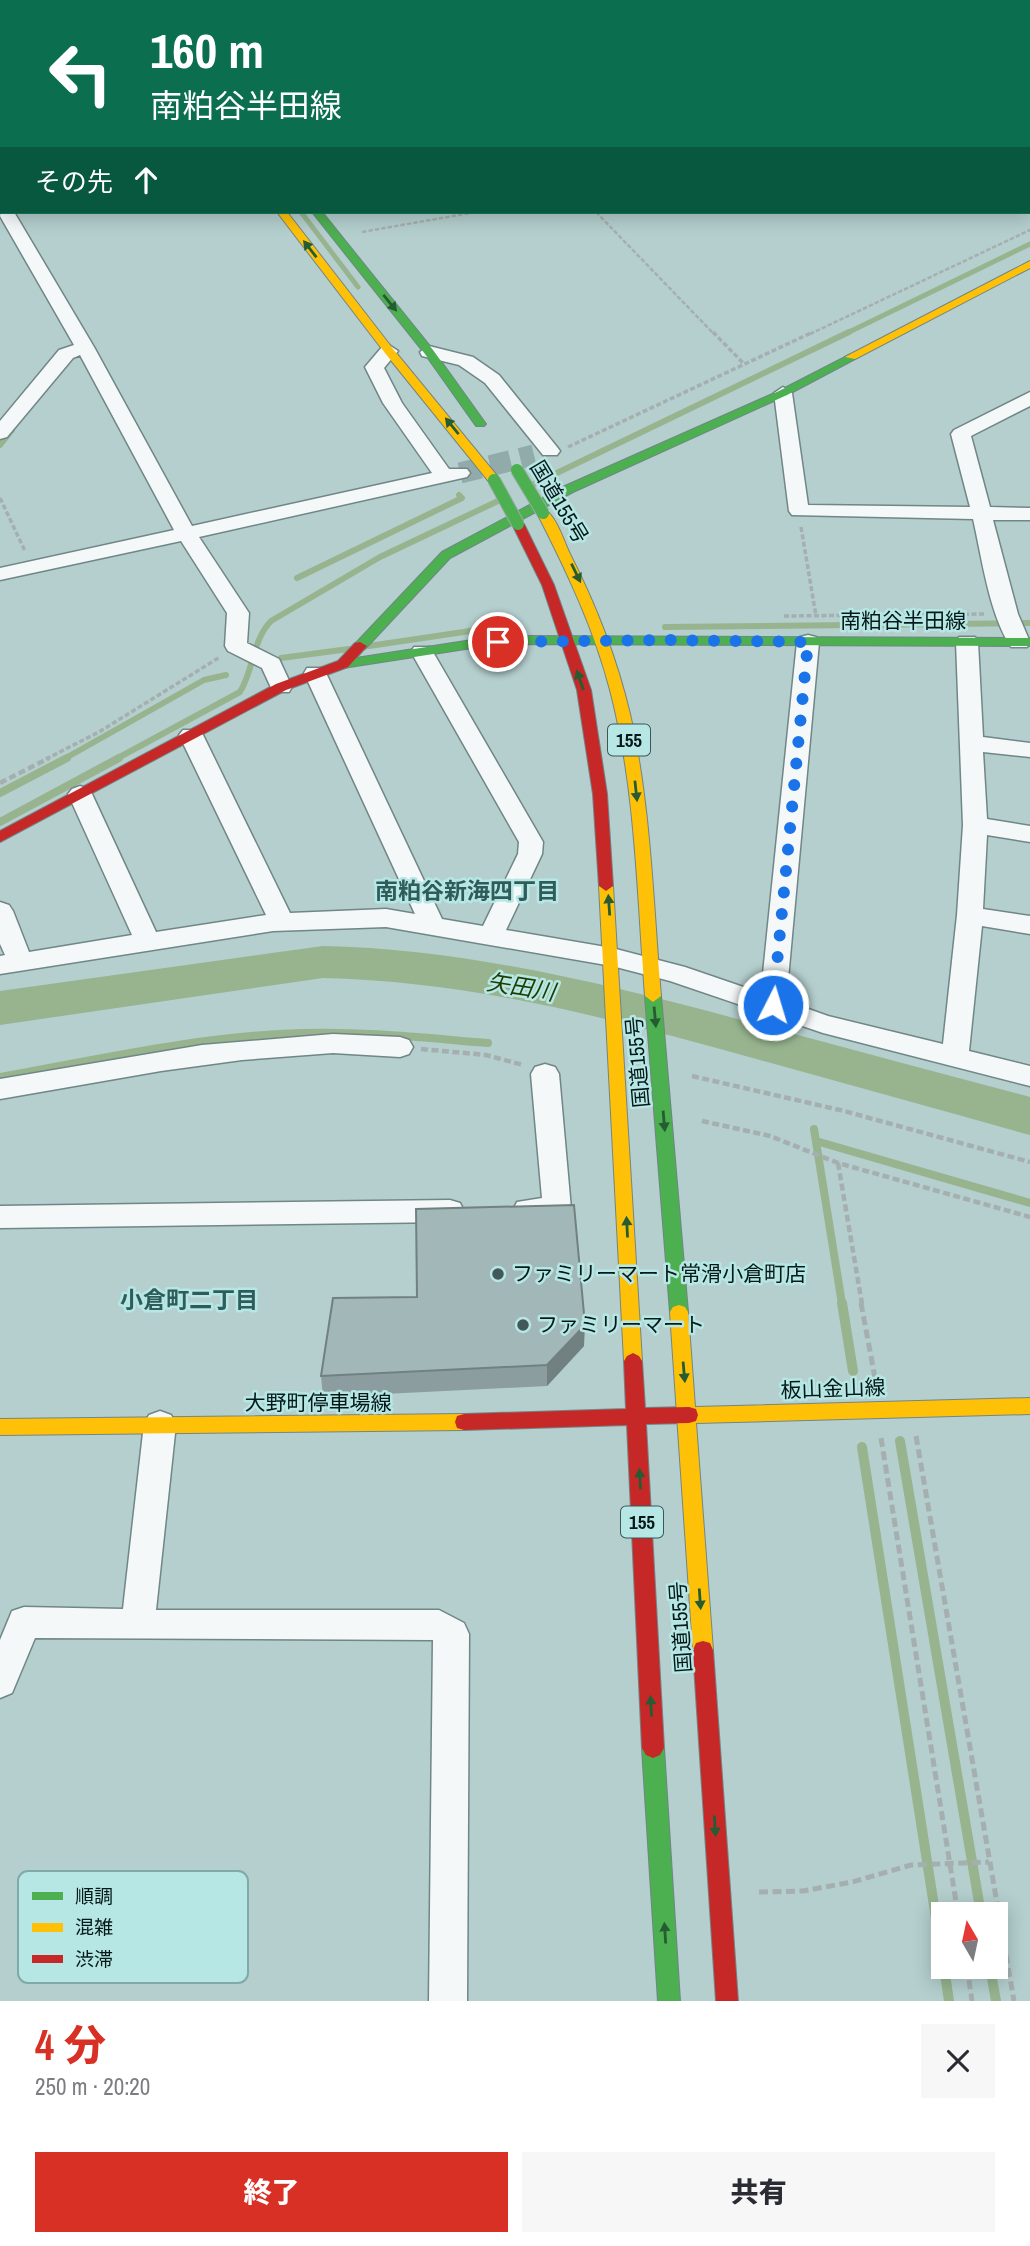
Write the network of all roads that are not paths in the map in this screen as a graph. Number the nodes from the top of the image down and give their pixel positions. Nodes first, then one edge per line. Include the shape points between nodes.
1 (7, 214) edge
2 (284, 214) edge
3 (319, 214) edge
4 (1030, 264) edge
5 (85, 347) junction
6 (389, 351) junction
7 (429, 352) junction
8 (783, 393) junction
9 (1030, 398) edge
10 (0, 433) edge
11 (492, 439) dead end
12 (550, 451) road end
13 (513, 465) dead end
14 (980, 512) junction
15 (1030, 514) edge
16 (186, 533) junction
17 (0, 574) edge
18 (567, 641) junction
19 (604, 641) junction
20 (808, 642) junction
21 (967, 642) junction
22 (1024, 642) edge
23 (422, 652) junction
24 (343, 664) junction
25 (315, 673) junction
26 (281, 687) junction
27 (191, 735) junction
28 (971, 743) junction
29 (1030, 750) edge
30 (80, 794) junction
31 (975, 825) junction
32 (1030, 834) edge
33 (0, 837) edge
34 (0, 911) edge
35 (970, 915) junction
36 (282, 922) junction
37 (1030, 925) edge
38 (433, 926) junction
39 (491, 935) junction
40 (148, 942) junction
41 (10, 964) edge
42 (613, 965) junction
43 (652, 974) junction
44 (773, 1005) junction
45 (400, 1047) road end
46 (955, 1055) junction
47 (545, 1074) road end
48 (1030, 1076) edge
49 (0, 1089) edge
50 (0, 1217) edge
51 (1030, 1406) edge
52 (687, 1414) junction
53 (636, 1416) junction
54 (160, 1424) junction
55 (0, 1427) edge
56 (138, 1625) junction
57 (0, 1682) edge
58 (448, 2001) edge
59 (669, 2001) edge
60 (727, 2001) edge

1 - 5 street
6 -> 2 main road, 国道155号 / 155
3 -> 7 main road
4 - 8 main road
5 - 10 street via 66,354
5 - 16 street
6 - 16 street via 374,367 381,385 452,474
18 -> 6 main road, 国道155号 / 155, bridge via 548,585 494,480
7 - 11 main road
7 - 12 street via 466,361 492,379
8 - 14 street via 799,511
8 - 24 main road via 569,489 446,555
9 - 14 street via 961,434
13 -> 19 main road, 国道155号 / 155, bridge via 579,578
14 - 15 street
14 - 22 street via 1007,614
16 - 17 street
16 - 26 street via 238,613 236,646 271,664
18 - 19 main road, 南粕谷半田線
18 - 23 main road, 南粕谷半田線 via 524,640
42 -> 18 main road, 国道155号 / 155 via 595,757 584,690
19 - 20 main road, 南粕谷半田線
19 -> 43 main road, 国道155号 / 155 via 630,748
20 - 21 main road, 南粕谷半田線
20 - 44 street
21 - 22 main road, 南粕谷半田線
21 - 28 street
23 - 24 main road, 南粕谷半田線
23 - 39 street via 531,842 530,854
24 - 25 main road, 南粕谷半田線
25 - 26 main road, 南粕谷半田線
25 - 38 street
26 - 27 main road, 南粕谷半田線
27 - 30 main road, 南粕谷半田線
27 - 36 street
28 - 29 street
28 - 31 street
30 - 33 main road, 南粕谷半田線
30 - 40 street
31 - 32 street
31 - 35 street
34 - 41 street
35 - 37 street
35 - 46 street
36 - 38 street via 357,917
36 - 40 street
38 - 39 street
39 - 42 street
40 - 41 street
42 - 43 street
53 -> 42 main road, 国道155号 / 155
43 - 44 street
43 -> 52 main road, 国道155号 / 155
44 - 46 street via 824,1024
45 - 49 street via 282,1046 172,1059
46 - 48 street
47 - 50 street via 557,1209
51 - 52 main road, 板山金山線
52 - 53 main road, 板山金山線
52 -> 60 main road, 国道155号 / 155
53 - 54 main road, 大野町停車場線 via 401,1424
59 -> 53 main road, 国道155号 / 155
54 - 55 main road, 大野町停車場線
54 - 56 street
56 - 57 street via 24,1622
56 - 58 street via 439,1625 452,1634

